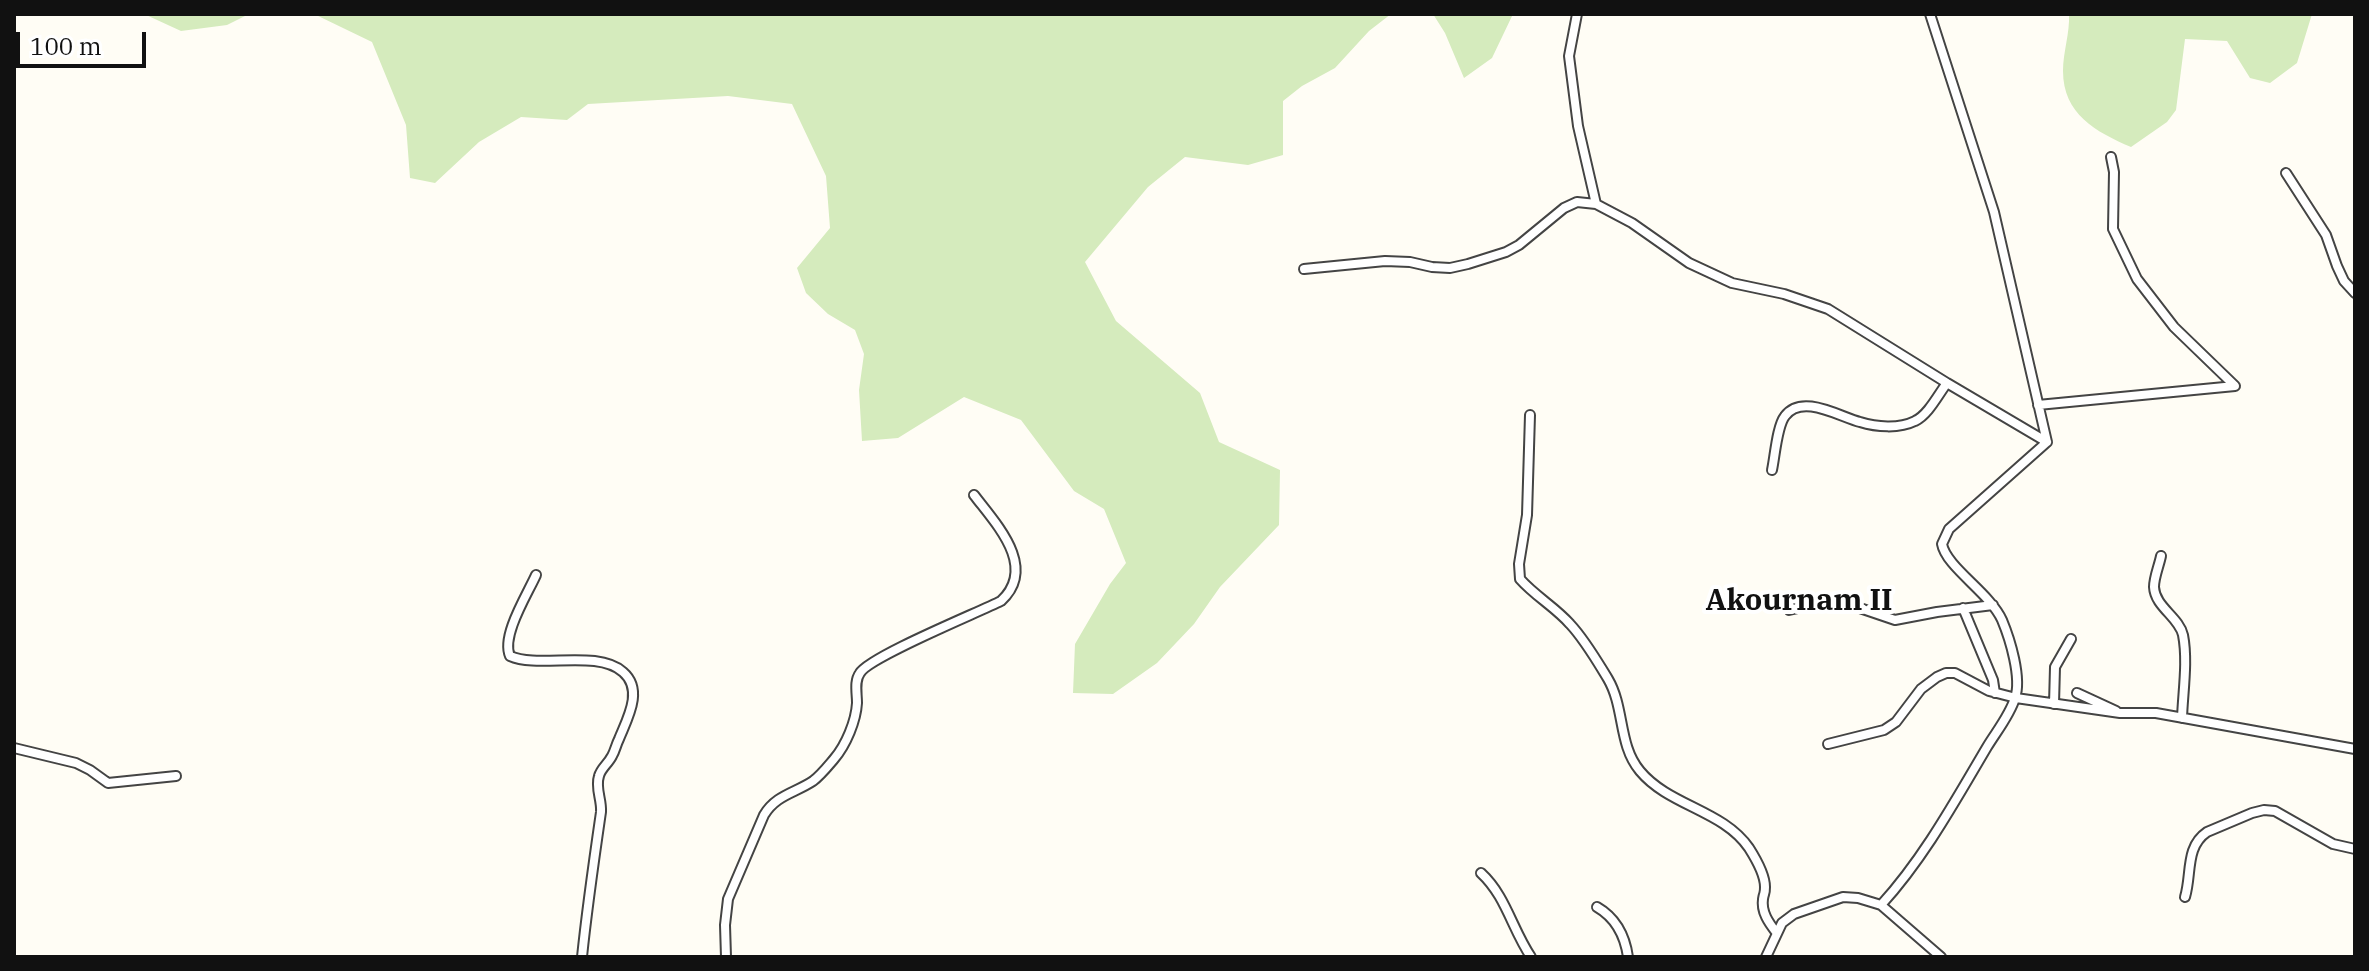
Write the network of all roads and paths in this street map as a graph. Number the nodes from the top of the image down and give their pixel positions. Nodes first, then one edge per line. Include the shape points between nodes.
1 (1577, 14) edge
2 (1930, 14) edge
3 (2111, 157) dead end
4 (2286, 173) dead end
5 (1596, 204) junction
6 (1304, 269) dead end
7 (2355, 293) edge
8 (1947, 383) junction
9 (2038, 405) junction
10 (1530, 415) dead end
11 (2047, 442) junction
12 (1772, 470) dead end
13 (974, 495) dead end
14 (2161, 556) dead end
15 (536, 575) dead end
16 (1993, 605) junction
17 (1963, 608) junction
18 (1789, 610) dead end
19 (2071, 639) dead end
20 (1995, 693) junction
21 (2077, 693) dead end
22 (2016, 698) junction
23 (2054, 704) junction
24 (2120, 713) junction
25 (2182, 718) junction
26 (1828, 744) dead end
27 (14, 748) edge
28 (2355, 749) edge
29 (176, 776) dead end
30 (2355, 849) edge
31 (1481, 873) dead end
32 (2185, 897) dead end
33 (1881, 905) junction
34 (1597, 907) dead end
35 (1776, 932) junction
36 (582, 957) edge
37 (726, 957) edge
38 (1531, 957) edge
39 (1628, 957) edge
40 (1766, 957) edge
41 (1941, 957) edge

1 - 5 street via 1569,56
2 - 9 street via 1994,212
3 - 9 street via 2113,229 2137,279 2174,327 2235,386
4 - 7 street
5 - 6 street via 1577,202 1564,208 1519,245 1468,264 1450,268 1385,261
5 - 8 street via 1689,263 1732,283 1828,309
8 - 11 street
8 - 12 street via 1918,420 1904,425 1862,423 1821,408 1792,410 1781,422
9 - 11 street
10 - 35 street via 1520,579 1570,623 1601,668 1639,770 1750,849 1764,878 1762,907
11 - 16 street via 1949,529 1942,544 1949,560
13 - 37 street via 1015,556 1013,587 1001,601 861,670 857,707 837,755 811,782 781,796 764,815 728,899
14 - 25 street via 2154,588 2183,636
15 - 36 street via 508,636 510,656 605,663 623,672 634,690 612,757 597,781 601,808
16 - 17 street
16 - 22 street via 2011,644
17 - 18 street via 1895,620 1845,603
17 - 20 street
19 - 23 street via 2055,667
20 - 22 street
20 - 26 street via 1946,673 1921,689 1884,730
21 - 24 street
22 - 23 street
22 - 33 street via 1930,841
23 - 24 street
24 - 25 street
25 - 28 street
27 - 29 street via 76,763 108,783
30 - 32 street via 2333,844 2264,810 2199,837 2191,851
31 - 38 street via 1507,907
33 - 35 street via 1858,898 1832,899 1794,914
33 - 41 street
34 - 39 street via 1617,925
35 - 40 street

